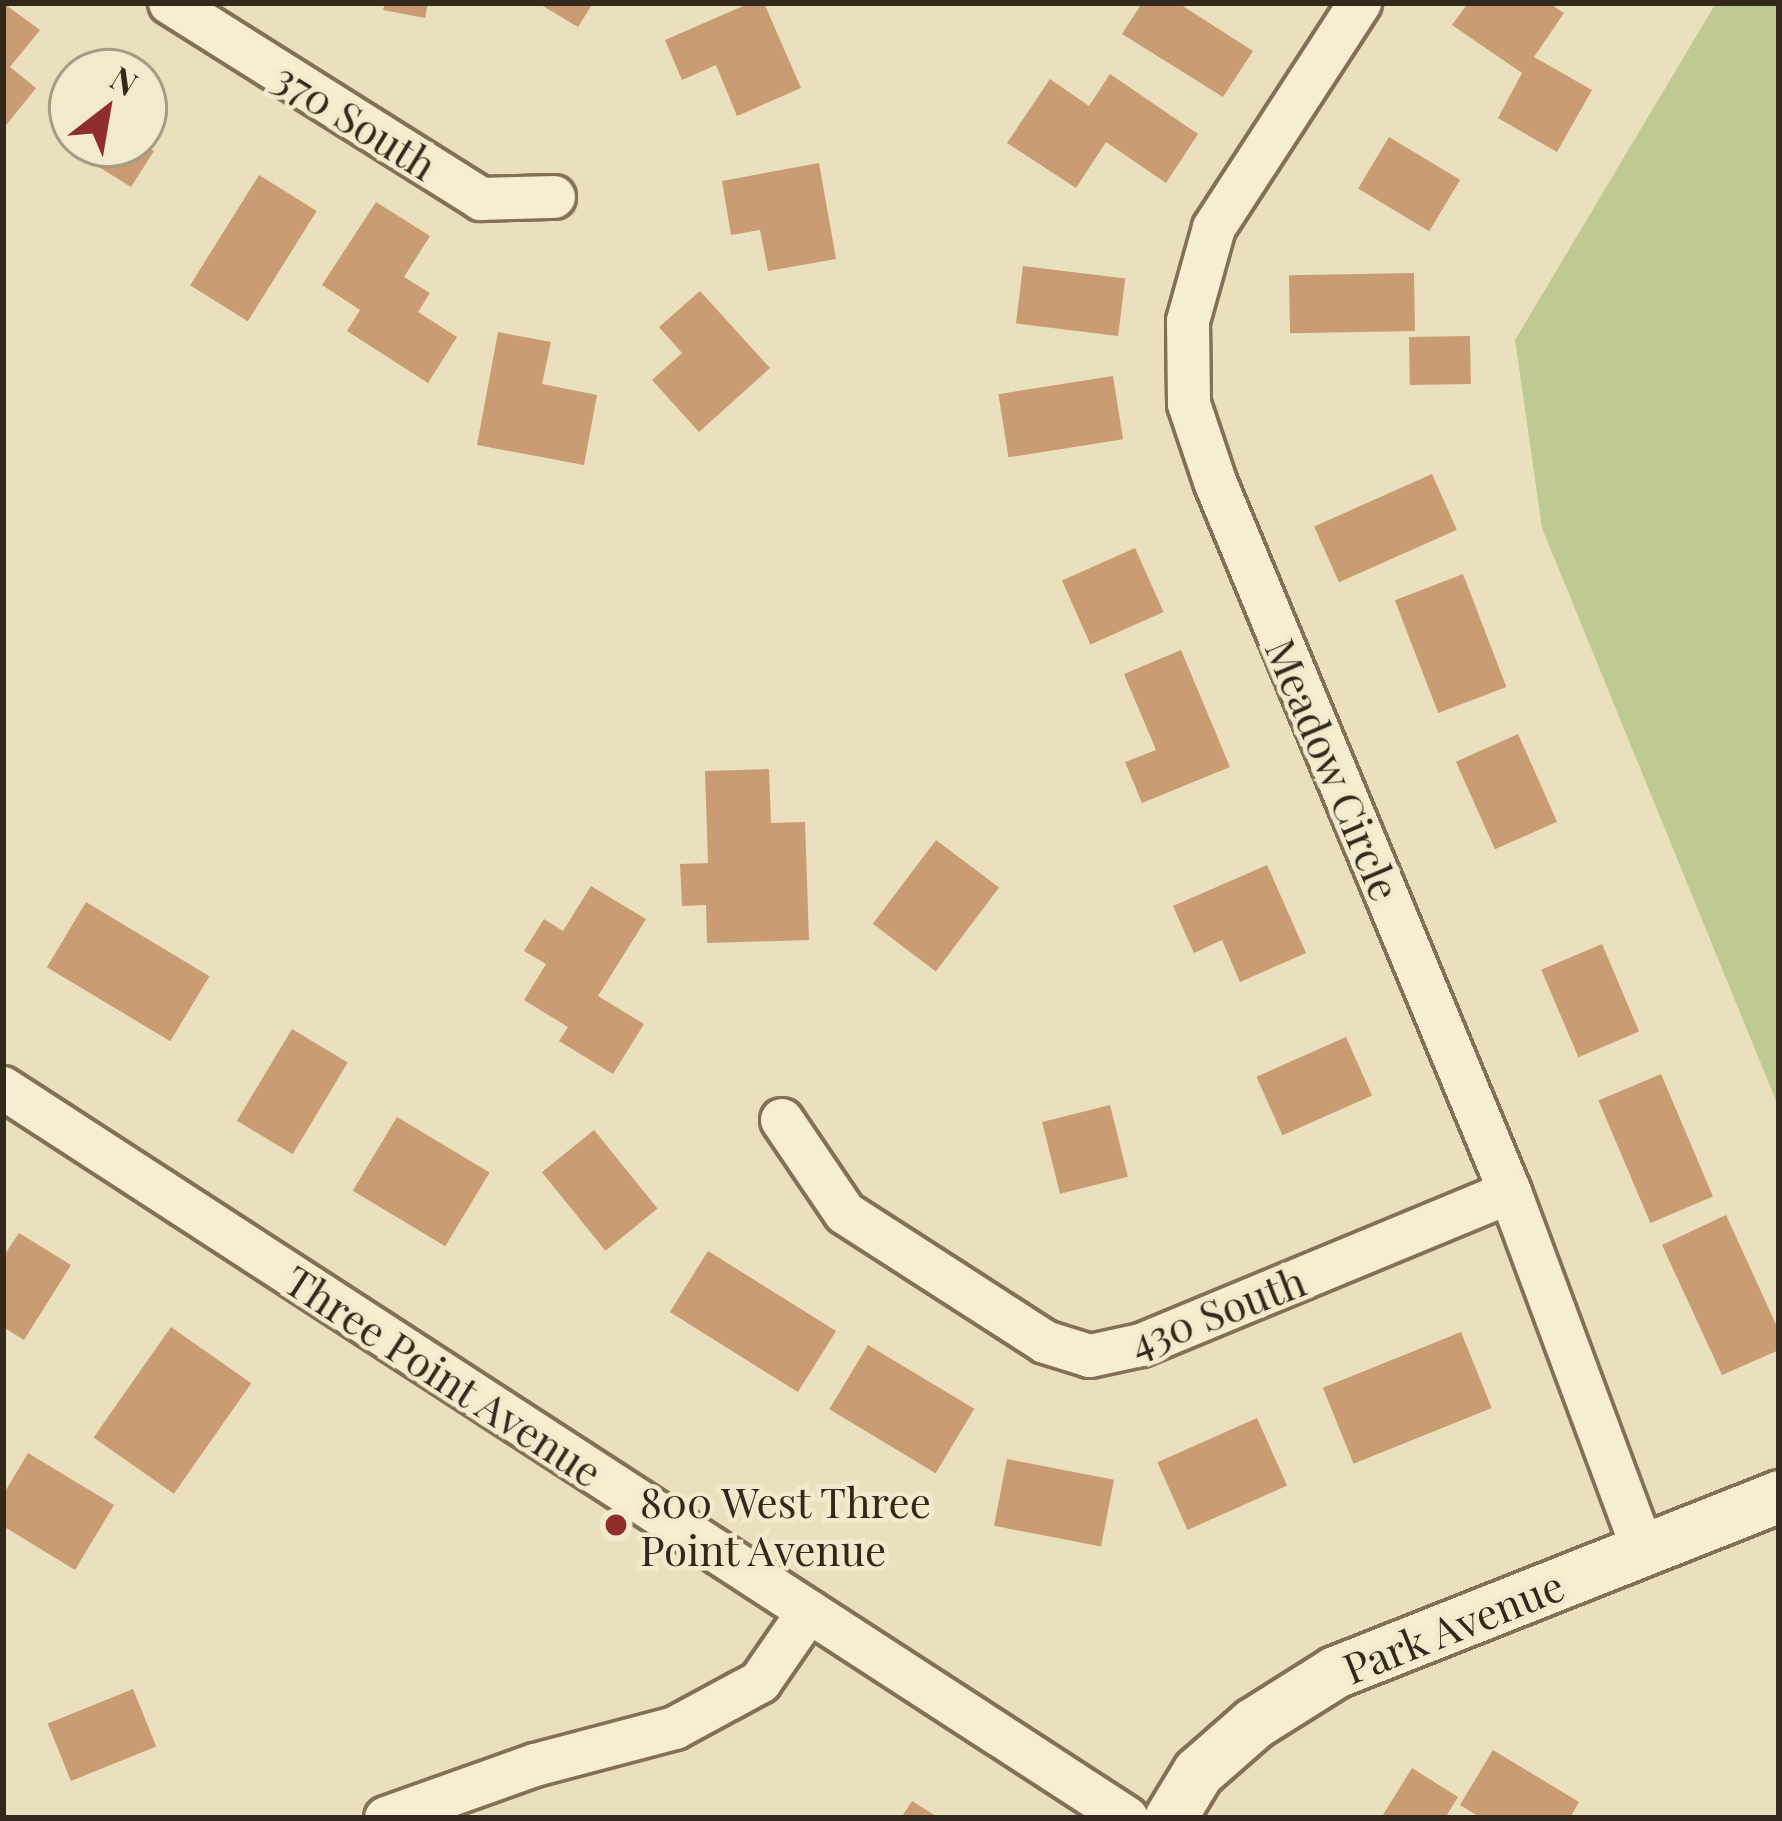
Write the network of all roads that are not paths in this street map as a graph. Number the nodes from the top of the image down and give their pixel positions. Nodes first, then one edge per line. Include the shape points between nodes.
1 (170, 3) edge
2 (1360, 3) edge
3 (554, 197) dead end
4 (3, 1088) edge
5 (782, 1120) dead end
6 (1510, 1192) junction
7 (1779, 1496) edge
8 (1642, 1550) junction
9 (809, 1612) junction
10 (386, 1818) edge
11 (1127, 1818) edge
12 (1170, 1818) edge

1 - 3 street, 370 South via 482,199
2 - 6 street, Meadow Circle via 1214,228 1188,321 1189,404
4 - 9 street, Three Point Avenue
5 - 6 street, 430 South via 845,1213 1045,1342 1090,1357 1141,1345
6 - 8 street, Meadow Circle
7 - 8 street, Park Avenue
8 - 12 street, Park Avenue via 1335,1672 1254,1723 1198,1772
9 - 10 street via 760,1682 675,1728 536,1765
9 - 11 street, Three Point Avenue

